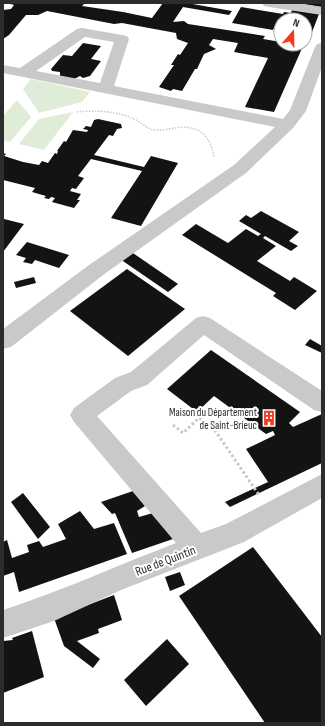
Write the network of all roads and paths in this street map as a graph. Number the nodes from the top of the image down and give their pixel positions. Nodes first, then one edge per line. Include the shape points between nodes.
1 (269, 3) edge
2 (322, 11) edge
3 (322, 47) edge
4 (3, 69) edge
5 (23, 73) junction
6 (105, 90) junction
7 (77, 112) dead end
8 (286, 125) junction
9 (214, 158) dead end
10 (3, 341) edge
11 (322, 403) edge
12 (173, 424) dead end
13 (322, 485) edge
14 (286, 505) junction
15 (197, 548) junction
16 (3, 624) edge

1 - 2 street
3 - 8 street via 298,111
4 - 5 street
5 - 6 street
5 - 6 street via 82,32 122,39
6 - 8 street
7 - 9 path via 90,110 134,119 155,130 178,127 196,129 210,140
8 - 10 street via 240,169 96,270
11 - 15 street via 203,324 139,379 123,384 82,415
12 - 14 path via 183,433 199,418 212,426 259,495 274,489
13 - 14 street, Rue de Quintin
14 - 15 street, Rue de Quintin via 234,533
15 - 16 street, Rue de Quintin via 113,580 54,608

